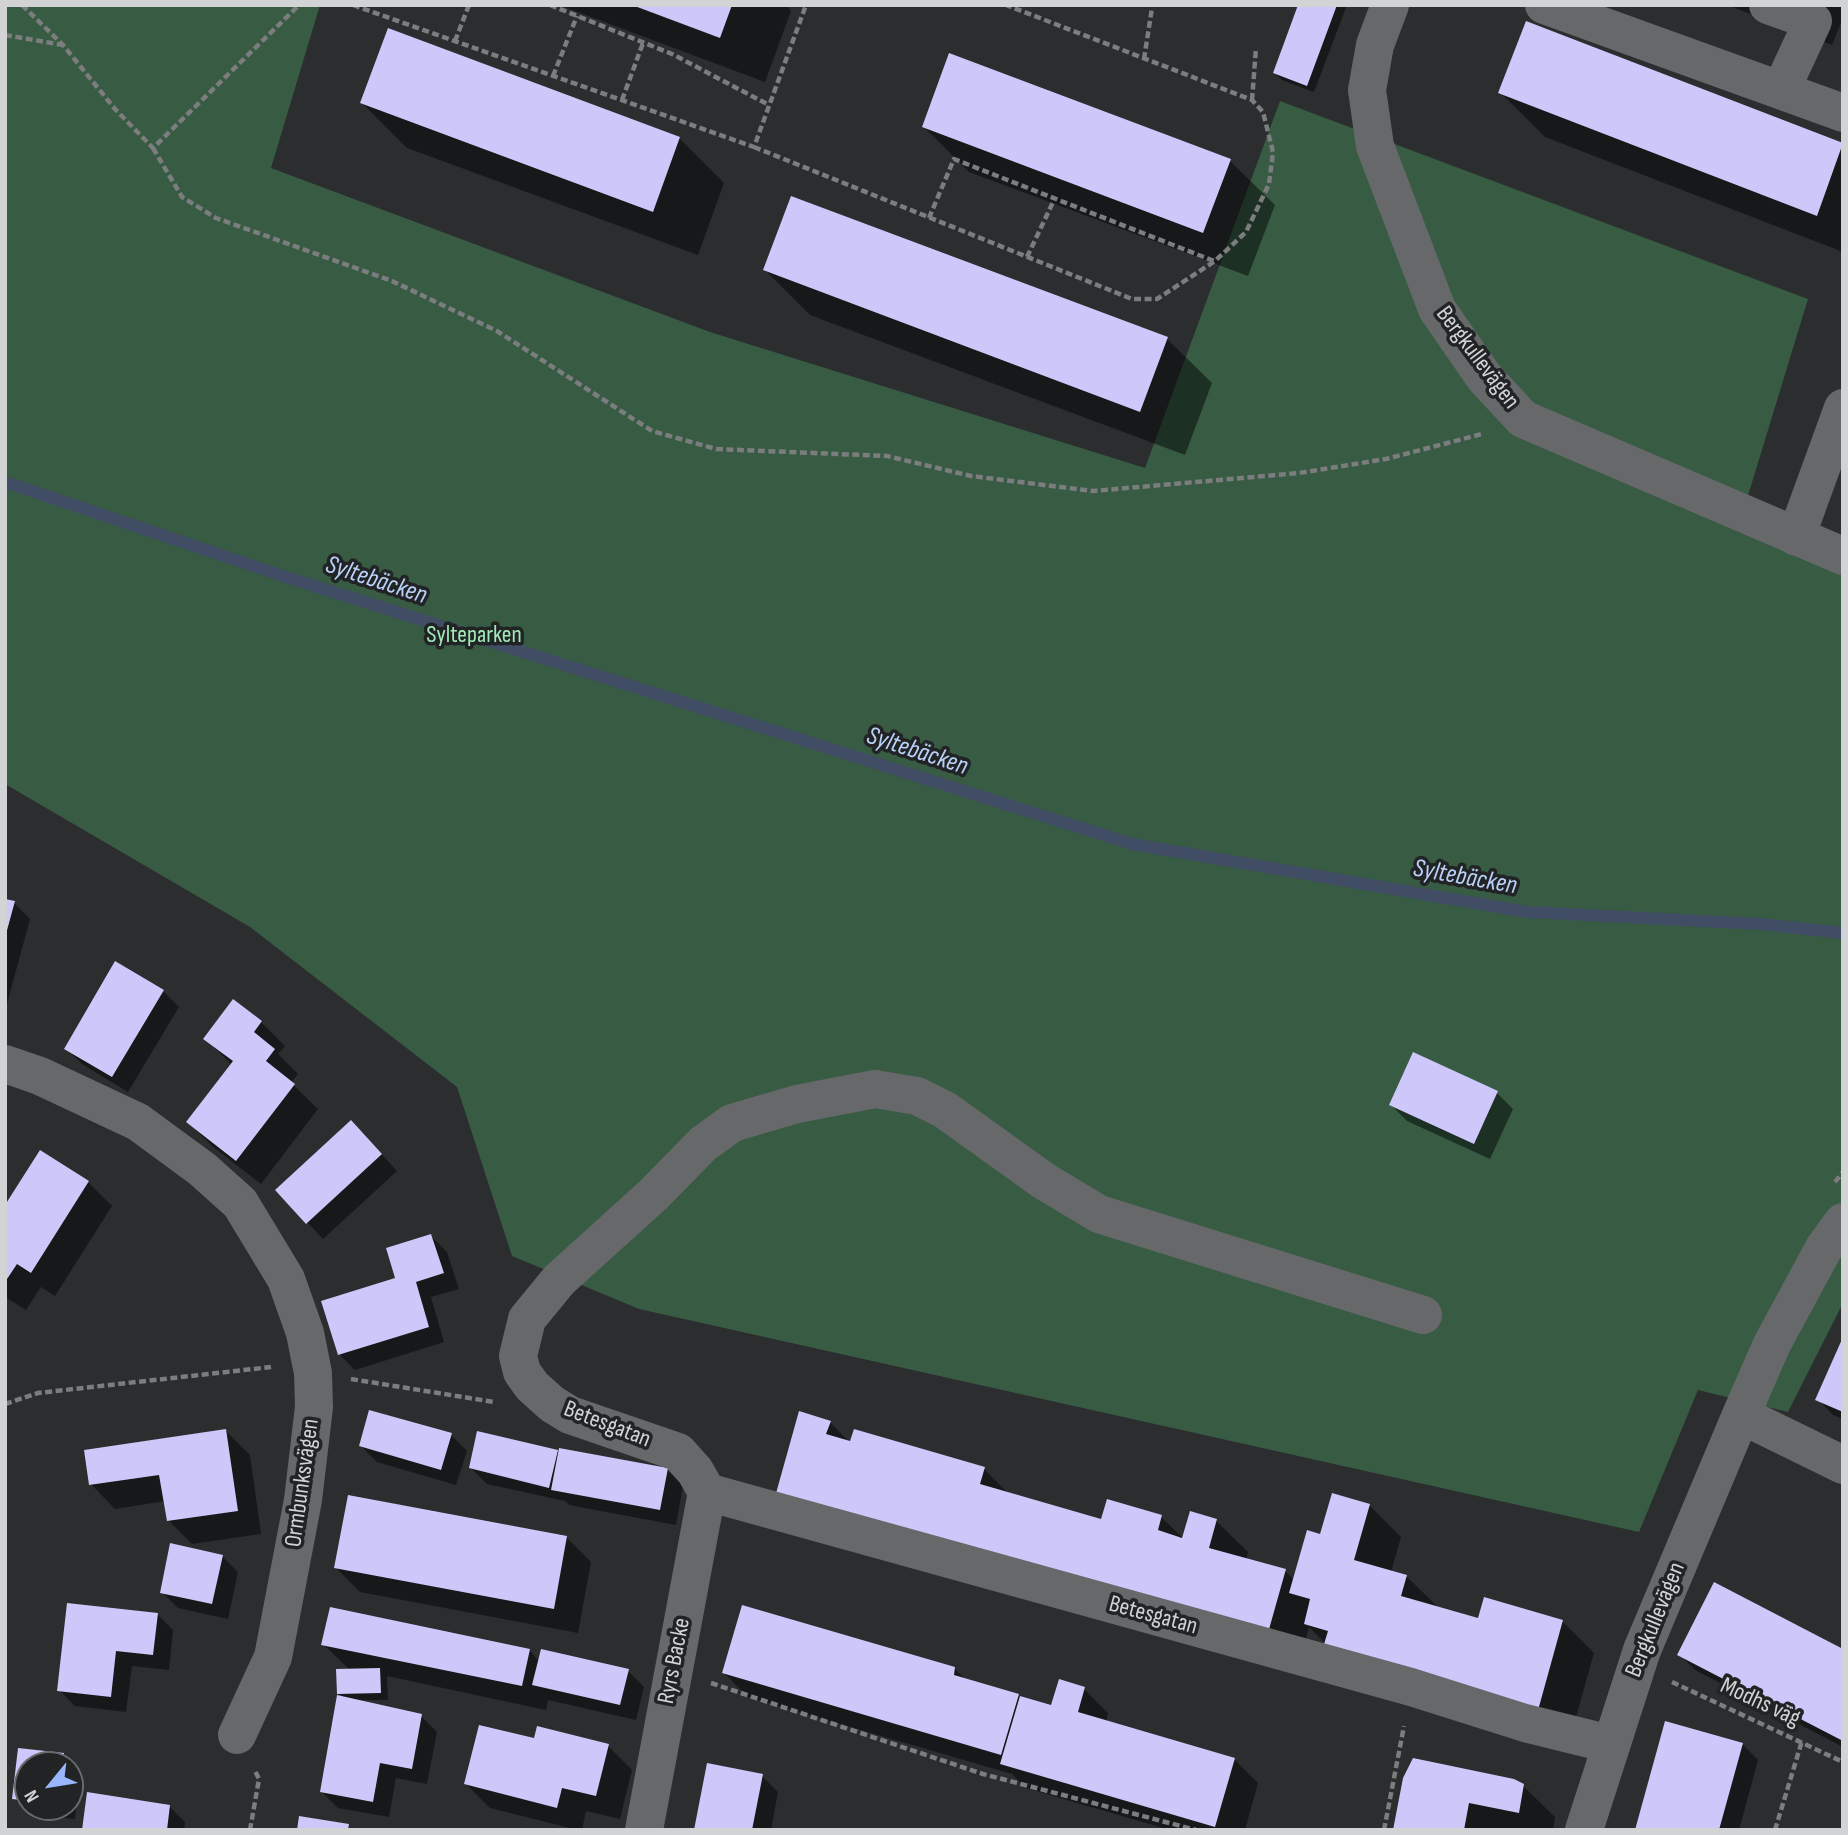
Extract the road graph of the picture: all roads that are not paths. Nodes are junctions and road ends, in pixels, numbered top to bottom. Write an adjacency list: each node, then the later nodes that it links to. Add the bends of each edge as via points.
1 (1390, 5): 7 (street, Bergkullevägen, via 1375,45 1367,90 1375,146 1437,309 1485,377 1522,419)
2 (1544, 5): 4 (street)
3 (1768, 5): 4 (street, via 1813,21)
4 (1781, 90): 5 (street)
5 (1843, 113)
6 (1843, 408): 7 (street)
7 (1796, 537): 8 (street, Bergkullevägen)
8 (1843, 556)
9 (5, 1064): 15 (street, Ormbunksvägen, via 138,1122 240,1203 286,1279 305,1333 313,1373 312,1451 273,1657)
10 (1843, 1222): 12 (street, Bergkullevägen, via 1772,1344)
11 (1423, 1315): 14 (street, Betesgatan, via 1099,1214 917,1096 875,1089 797,1104 732,1123 703,1144 559,1280 527,1319 518,1356 522,1372 538,1394 570,1415 678,1452)
12 (1741, 1415): 13 (street); 16 (street, Bergkullevägen, via 1642,1650)
13 (1843, 1465)
14 (707, 1492): 16 (street, Betesgatan); 17 (street, Ryrs Backe)
15 (237, 1735)
16 (1610, 1744): 18 (street, Bergkullevägen)
17 (644, 1830)
18 (1584, 1830)

